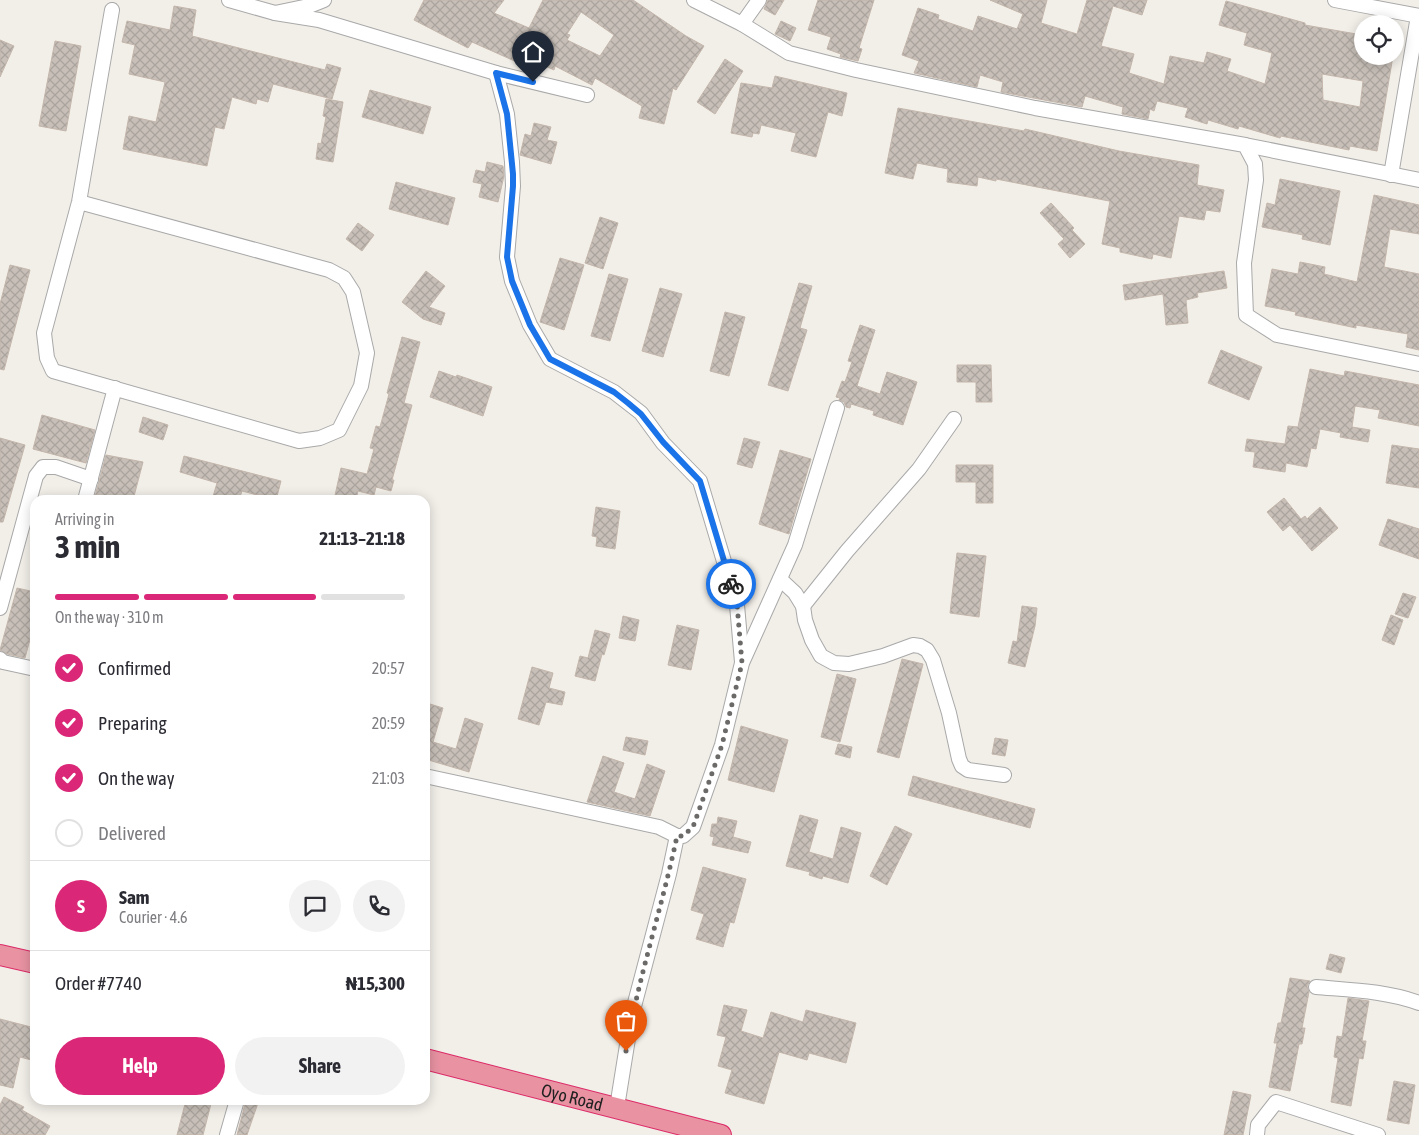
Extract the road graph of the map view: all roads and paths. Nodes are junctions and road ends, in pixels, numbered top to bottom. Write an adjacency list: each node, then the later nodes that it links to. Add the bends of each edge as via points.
1 (229, 0): 7 (street)
2 (324, 0): 7 (street)
3 (694, 0): 9 (street)
4 (759, 0): 9 (street)
5 (1335, 0): 8 (street)
6 (112, 10): 15 (street)
7 (275, 13): 10 (street, via 319,20)
8 (1418, 16): 13 (street)
9 (742, 24): 12 (street, via 789,54 1035,108)
10 (496, 73): 11 (street); 28 (street, via 507,114 513,178 507,257 512,281 530,325 550,359 614,392 628,403 700,481 737,604)
11 (587, 95)
12 (1245, 146): 13 (street); 16 (street, via 1255,164 1256,180 1244,263 1246,315 1277,335)
13 (1391, 175): 14 (street)
14 (1419, 180)
15 (79, 202): 17 (street, via 44,333 47,358 54,371); 17 (street, via 329,270 344,278 353,292 367,353 361,386 339,430 320,438 298,441)
16 (1419, 364)
17 (115, 388): 20 (street)
18 (837, 408): 24 (street, via 795,545)
19 (954, 419): 25 (street, via 918,469)
20 (91, 479): 21 (street, via 56,467 43,467 36,476); 22 (street)
21 (31, 495)
22 (86, 495)
23 (30, 498): 26 (street)
24 (780, 579): 25 (street); 28 (street)
25 (803, 606): 30 (street, via 812,640 821,656 834,663 850,664 913,645 928,650 962,766 968,770)
26 (0, 608)
27 (0, 659): 29 (street)
28 (742, 663): 32 (street, via 722,745 693,827 683,836)
29 (30, 667)
30 (1004, 775)
31 (430, 777): 32 (street, via 659,827)
32 (677, 836): 39 (street, via 632,1014)
33 (0, 955): 34 (highway)
34 (30, 963)
35 (1316, 987): 36 (street, via 1357,990 1408,998)
36 (1419, 1003)
37 (430, 1060): 39 (highway, Oyo Road)
38 (236, 1105): 40 (street)
39 (617, 1108): 41 (highway, Oyo Road)
40 (227, 1135)
41 (721, 1135)
42 (1257, 1135): 43 (street, via 1258,1125 1276,1102)
43 (1378, 1135)

